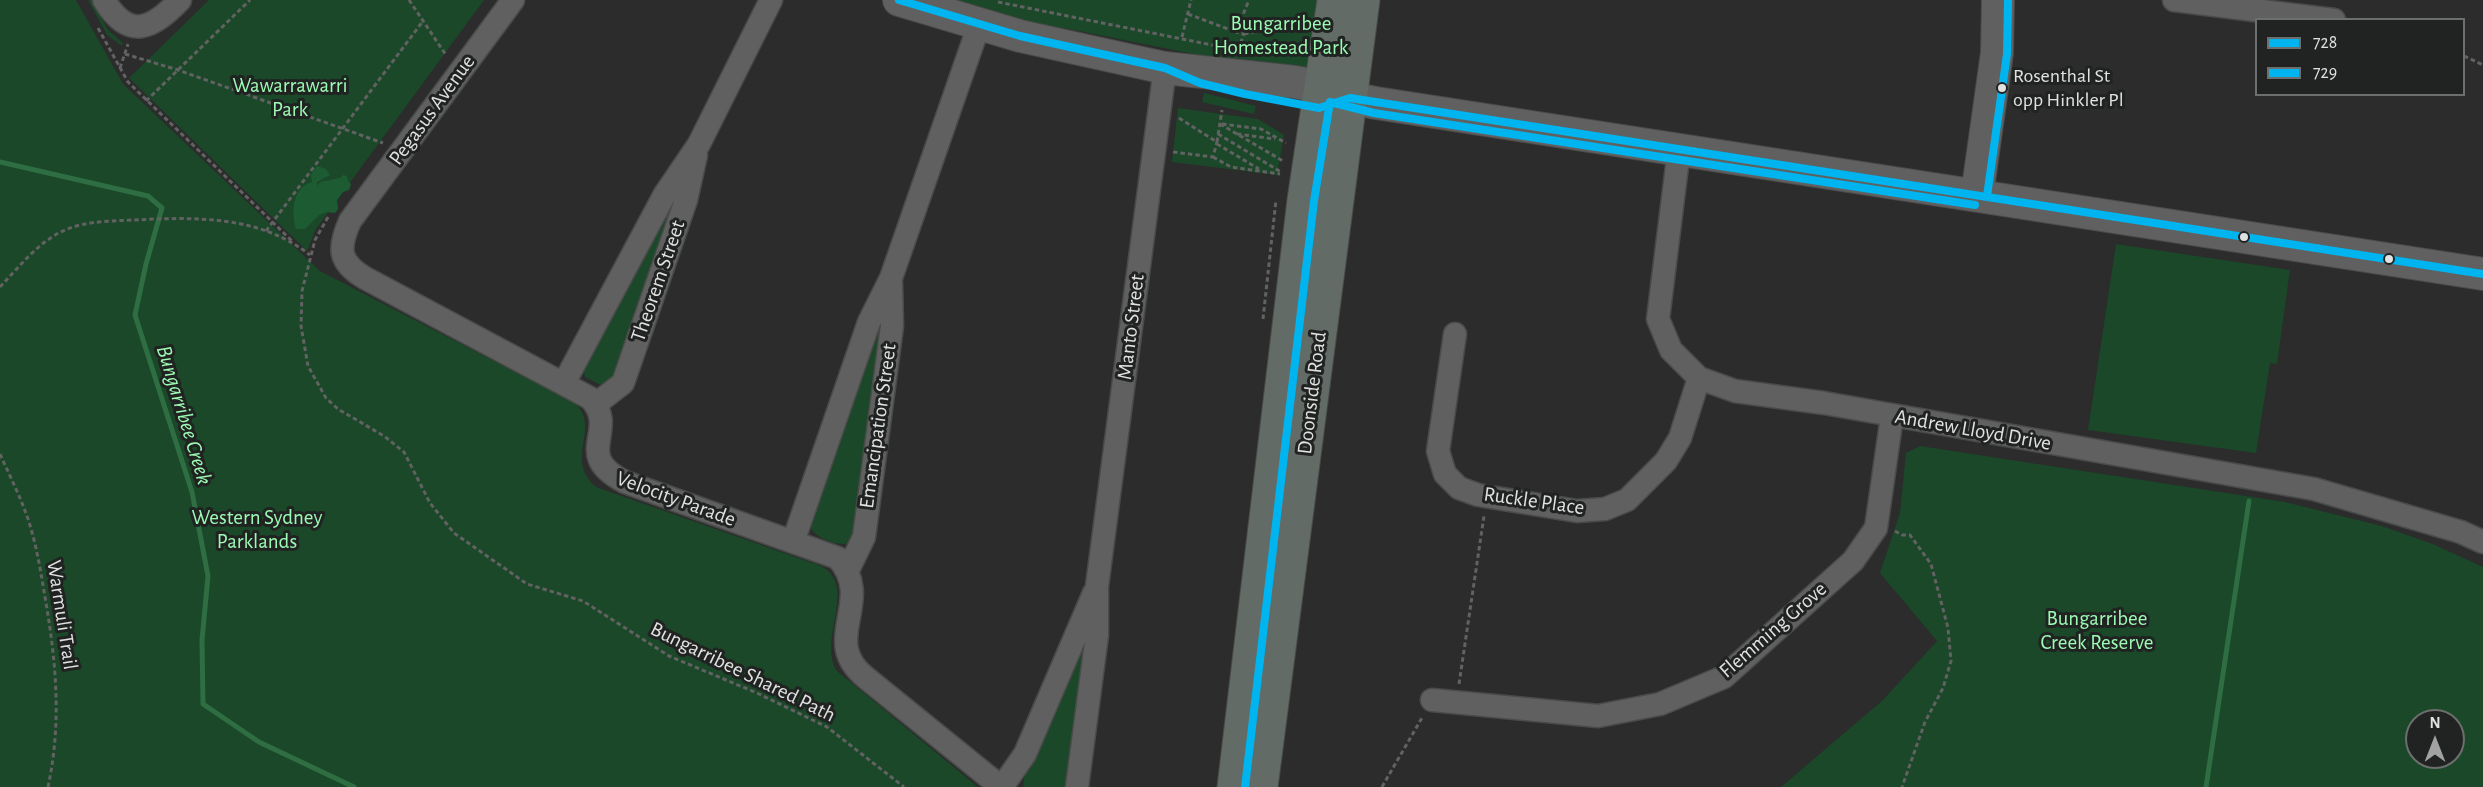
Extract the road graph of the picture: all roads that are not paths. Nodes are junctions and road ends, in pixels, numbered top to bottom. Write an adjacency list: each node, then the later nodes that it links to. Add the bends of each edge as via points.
1 (180, 0): 9 (street, via 146,26 134,28)
2 (513, 0): 21 (street, Pegasus Avenue, via 350,221 342,251 354,272)
3 (771, 0): 14 (street, Theorem Street)
4 (899, 0): 10 (street)
5 (1334, 0): 13 (main road, Doonside Road)
6 (1363, 0): 13 (main road, Doonside Road)
7 (1998, 0): 16 (street, via 1998,53)
8 (2174, 0): 11 (street)
9 (99, 10)
10 (984, 13): 12 (street); 18 (street, Emancipation Street)
11 (2318, 18)
12 (1165, 68): 13 (street, via 1202,70); 27 (street, Manto Street)
13 (1330, 98): 15 (street); 31 (main road, Doonside Road, via 1303,212); 32 (main road, Doonside Road)
14 (699, 144): 21 (street, Theorem Street, via 664,194); 22 (street, Theorem Street, via 686,200 623,383)
15 (1679, 150): 16 (street); 20 (street, Andrew Lloyd Drive, via 1658,319 1671,350)
16 (1977, 195): 17 (street)
17 (2483, 274)
18 (891, 278): 24 (street, Emancipation Street, via 869,322); 26 (street, Emancipation Street, via 892,326 864,537)
19 (1455, 334): 20 (street, Ruckle Place, via 1439,462 1459,488 1487,496 1578,511 1605,509 1627,500 1666,461 1680,438)
20 (1699, 378): 23 (street, Andrew Lloyd Drive, via 1735,391)
21 (564, 383): 22 (street)
22 (596, 404): 24 (street, Velocity Parade, via 601,424 598,458 607,473)
23 (1892, 416): 25 (street, Andrew Lloyd Drive, via 2314,489); 28 (street, Flemming Grove, via 1876,528 1853,561 1724,677 1660,704 1598,716)
24 (793, 542): 26 (street, Velocity Parade, via 832,555)
25 (2483, 542)
26 (848, 570): 29 (street, via 852,592 846,644 849,661)
27 (1097, 586): 29 (street, Manto Street, via 1025,754); 30 (street, Manto Street, via 1096,635)
28 (1432, 700)
29 (1001, 787)
30 (1077, 787)
31 (1234, 787)
32 (1261, 787)

